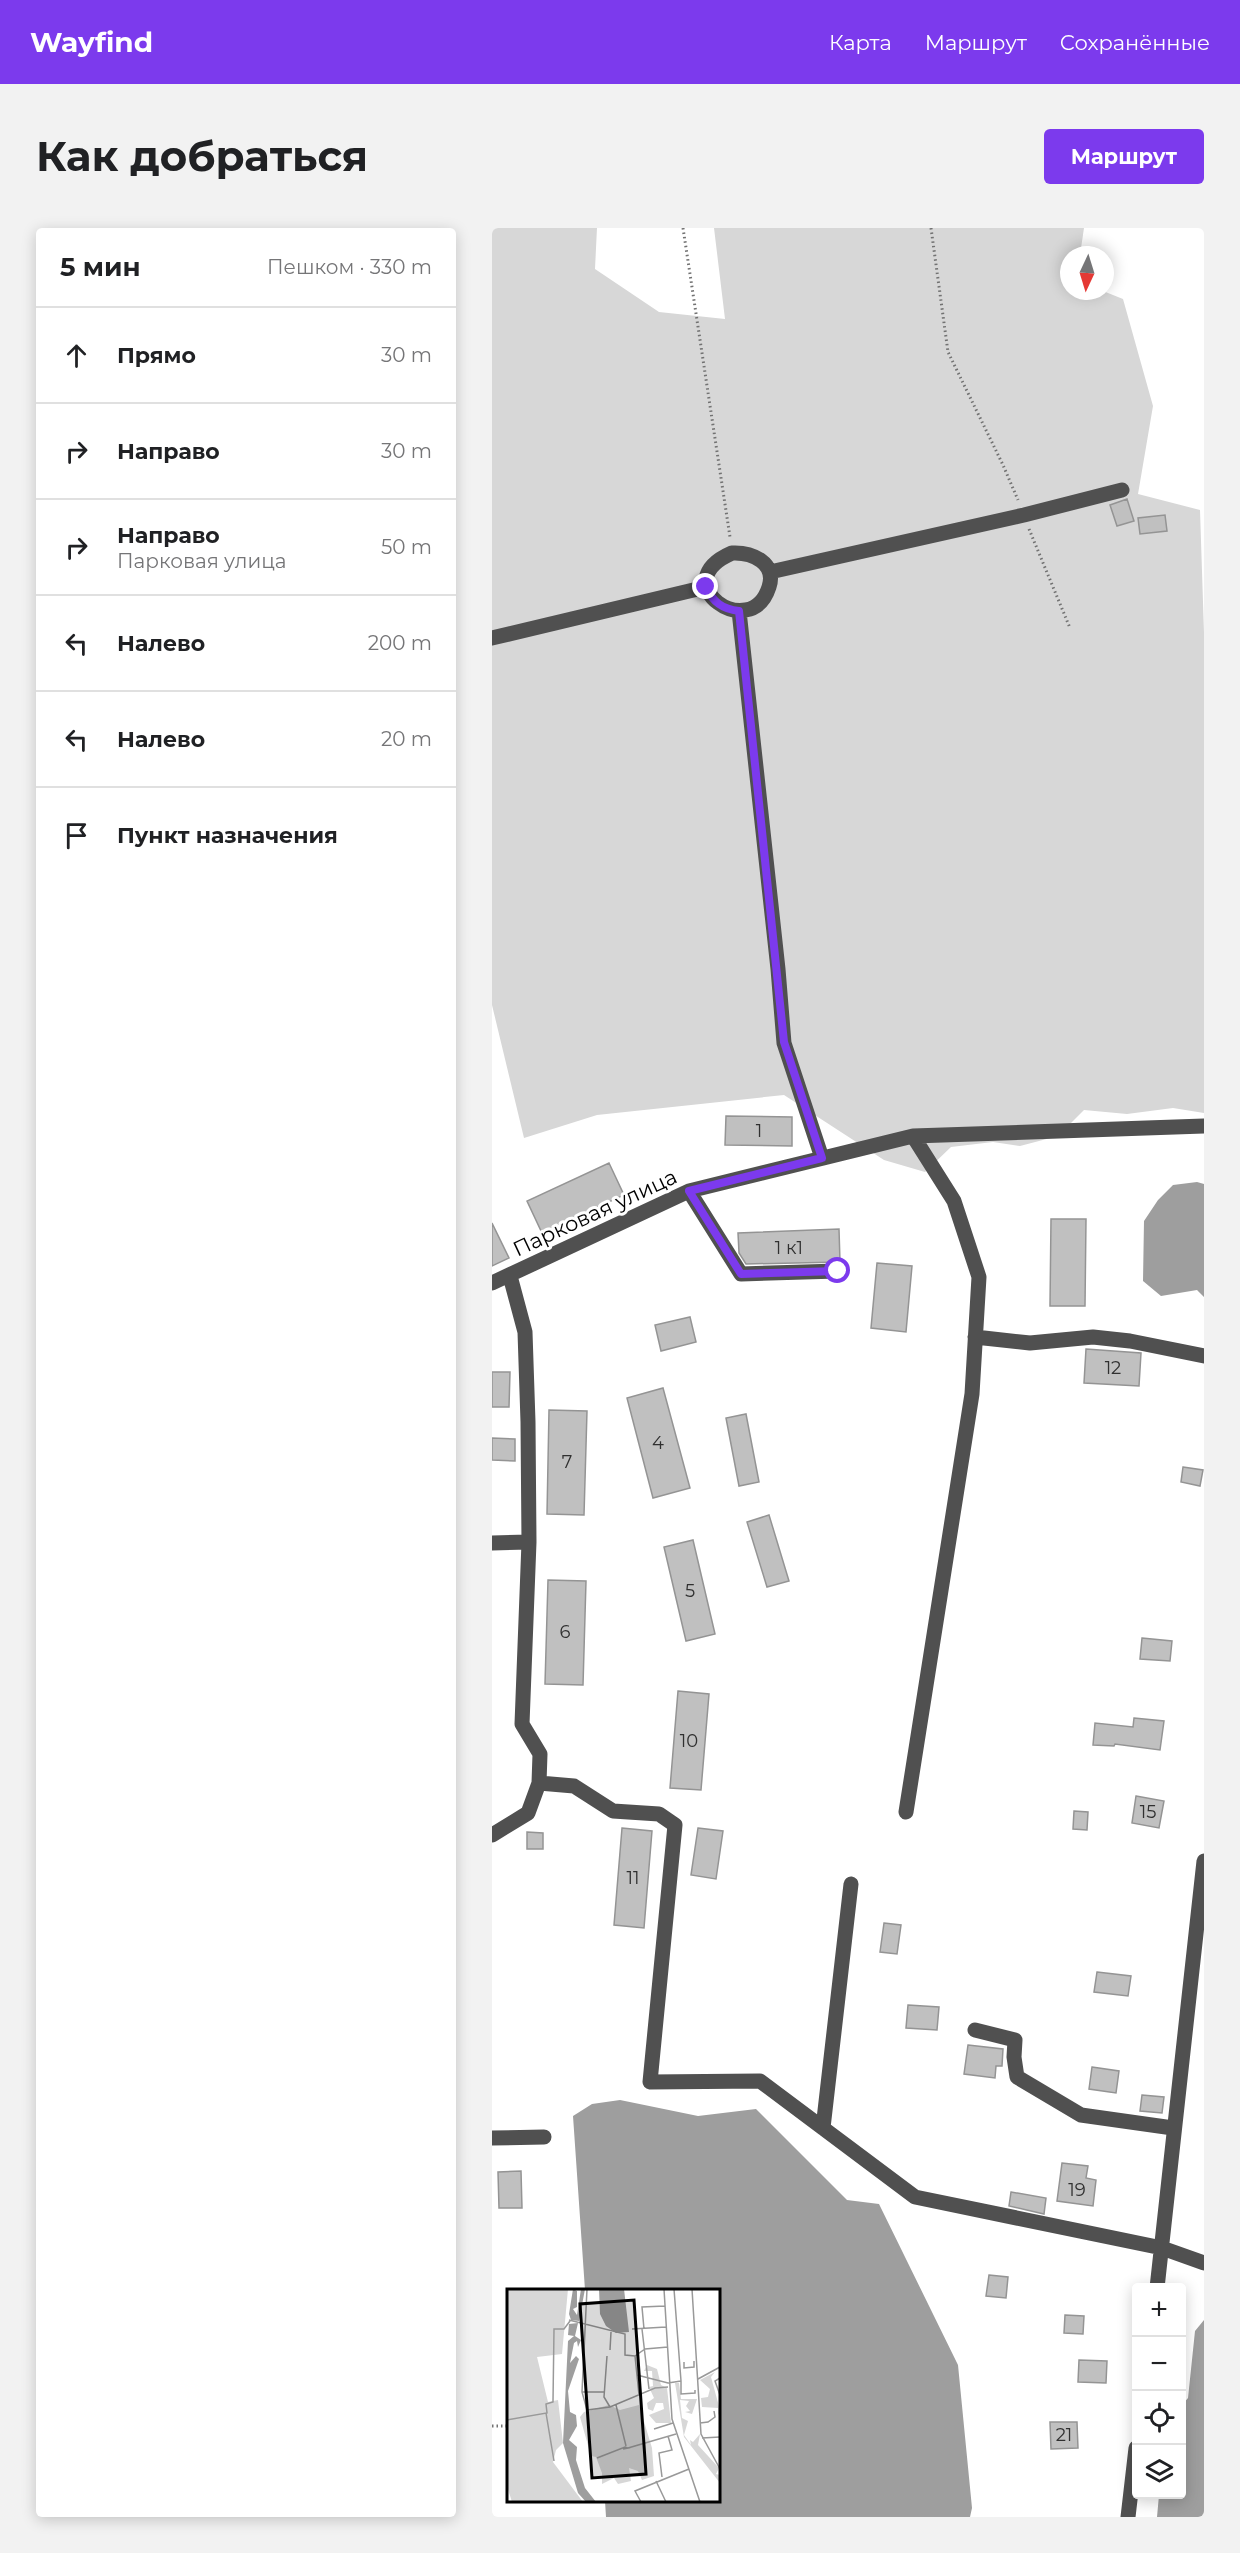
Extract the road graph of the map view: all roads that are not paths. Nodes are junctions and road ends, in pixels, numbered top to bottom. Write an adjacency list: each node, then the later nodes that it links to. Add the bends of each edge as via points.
1 (1122, 490): 2 (street)
2 (770, 573): 3 (street, via 755,556 732,553 713,565); 4 (street, via 770,584 759,603)
3 (706, 587): 4 (street, via 718,604); 5 (street)
4 (739, 611): 8 (street, via 784,1042)
5 (492, 638)
6 (1204, 1126): 7 (street, Парковая улица)
7 (913, 1136): 8 (street, Парковая улица); 13 (street, via 954,1201 979,1277)
8 (822, 1158): 9 (street, Парковая улица)
9 (689, 1191): 10 (street, via 741,1274); 11 (street, Парковая улица)
10 (838, 1271)
11 (510, 1276): 12 (street, Парковая улица); 15 (street, via 525,1332)
12 (492, 1283)
13 (975, 1337): 14 (street, via 1030,1343 1102,1338); 18 (street, via 972,1394)
14 (1204, 1356)
15 (529, 1542): 16 (street); 17 (street, via 522,1724 540,1754)
16 (492, 1543)
17 (539, 1783): 19 (street, via 528,1813); 23 (street, via 574,1786 613,1811 659,1814 675,1826 650,2082 759,2081)
18 (906, 1812)
19 (492, 1835)
20 (1204, 1861): 24 (street)
21 (851, 1884): 23 (street)
22 (975, 2030): 24 (street, via 1015,2040 1017,2077 1081,2115)
23 (823, 2128): 27 (street, via 915,2198)
24 (1173, 2128): 27 (street)
25 (544, 2137): 26 (street)
26 (492, 2138)
27 (1161, 2248): 28 (street); 29 (street)
28 (1204, 2263)
29 (1157, 2283)
30 (1132, 2486): 31 (street)
31 (1128, 2517)

